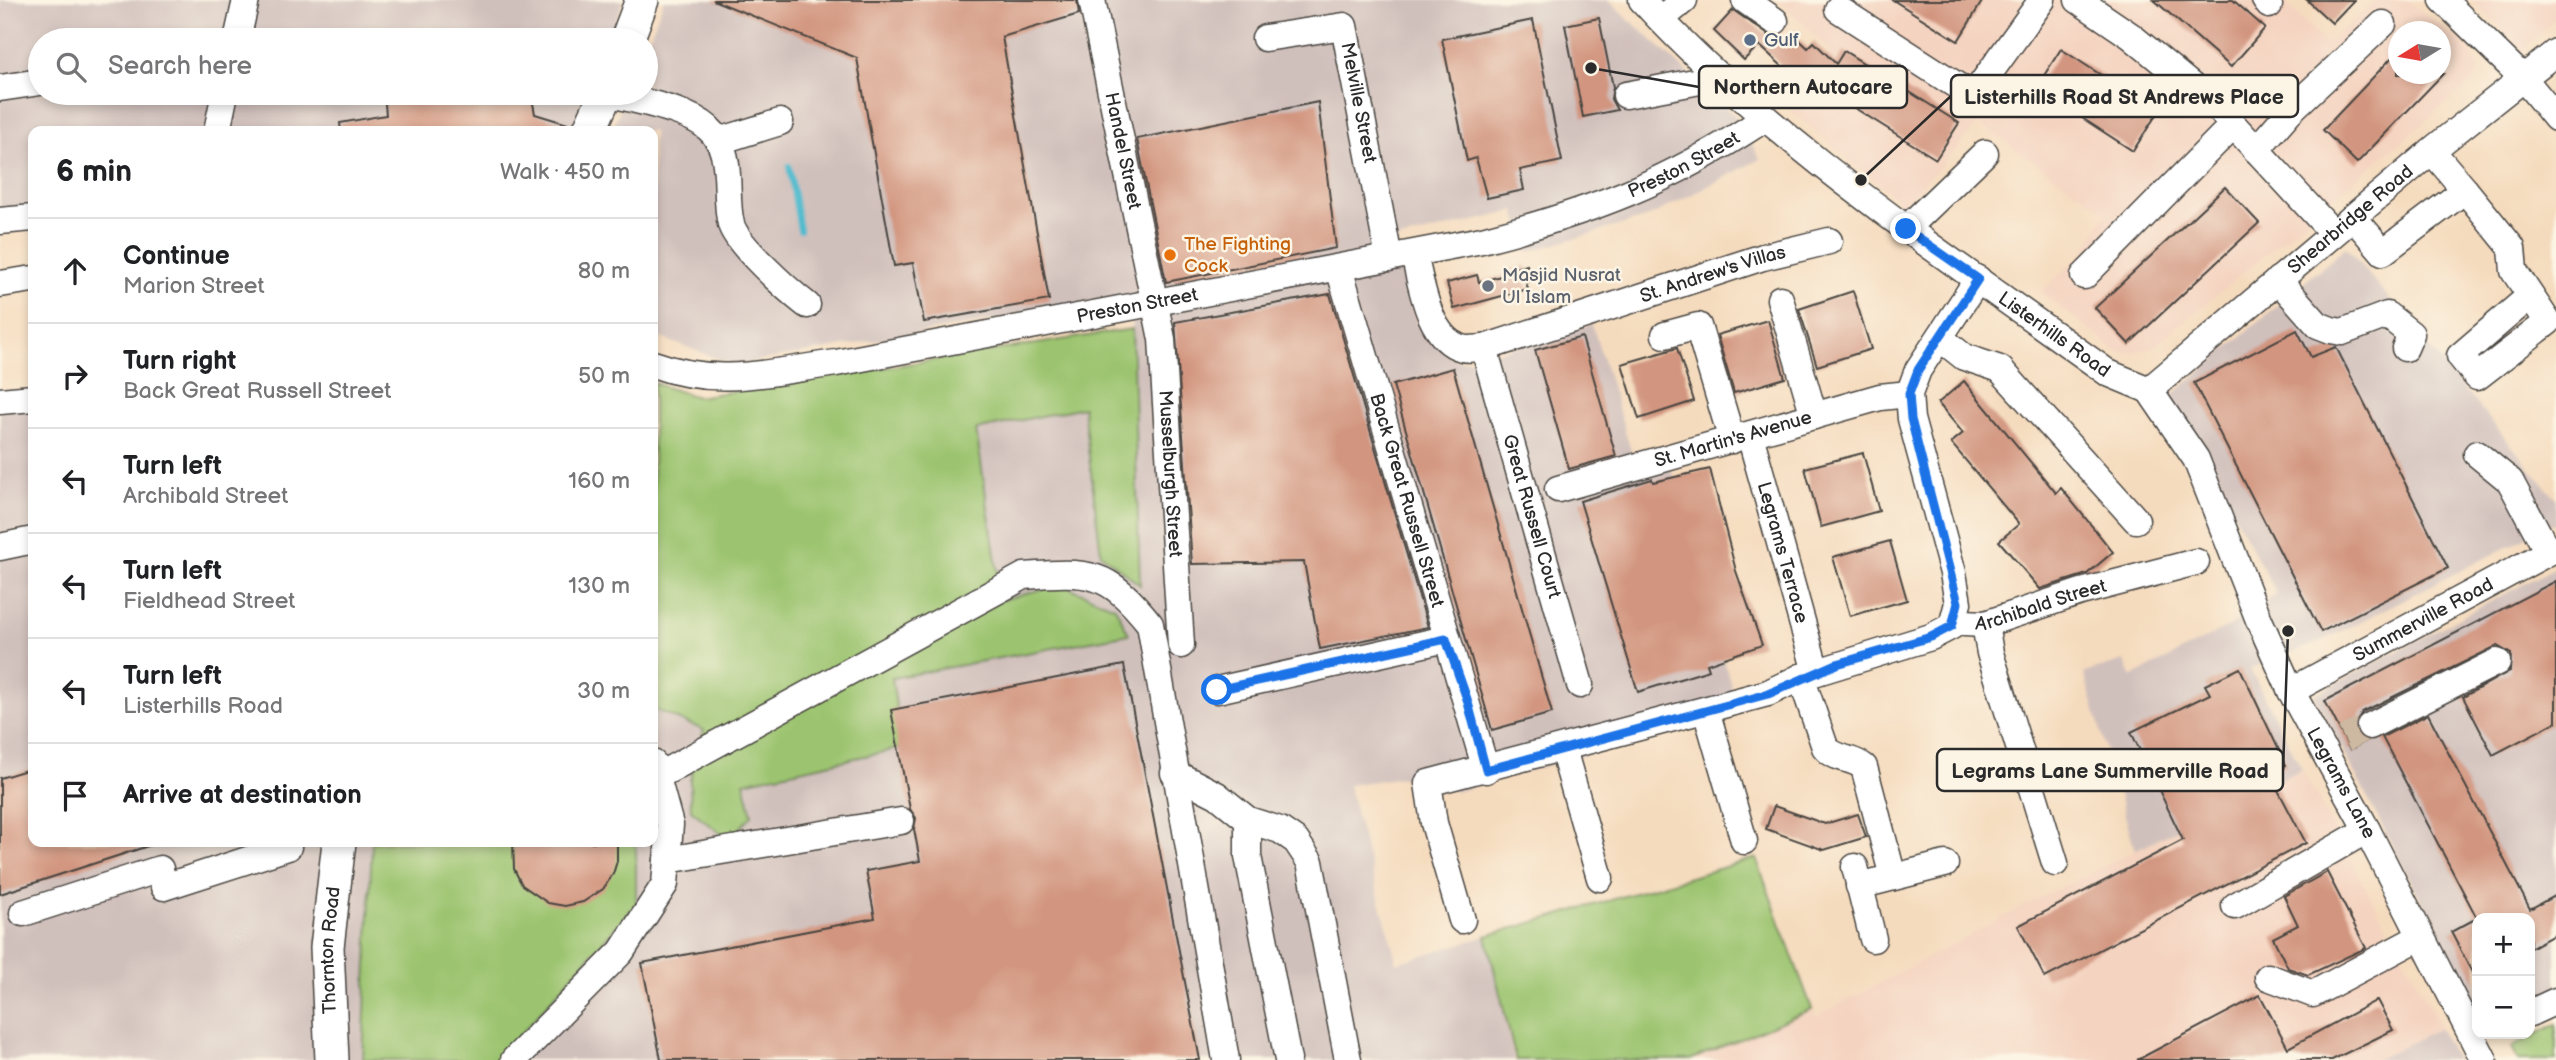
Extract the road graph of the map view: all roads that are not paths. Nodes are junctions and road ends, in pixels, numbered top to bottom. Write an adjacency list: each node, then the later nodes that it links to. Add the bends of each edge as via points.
1 (246, 0): 14 (street)
2 (642, 0): 15 (main road)
3 (1092, 0): 51 (street, Handel Street)
4 (1642, 0): 11 (street, Listerhills Road)
5 (1684, 0): 11 (street)
6 (1745, 0): 12 (street)
7 (2042, 0): 10 (street, via 1973,96)
8 (2078, 0): 29 (street, via 2131,36)
9 (2443, 0): 19 (street)
10 (1838, 9)
11 (1661, 19): 18 (street, Listerhills Road)
12 (1775, 22)
13 (2383, 24): 33 (street, via 2290,111)
14 (239, 28)
15 (632, 28)
16 (1265, 38): 42 (street, Melville Street, via 1344,26)
17 (2556, 52): 19 (street, Shearbridge Road)
18 (1721, 78): 22 (street); 27 (street, Listerhills Road)
19 (2524, 79): 26 (street); 34 (street, Shearbridge Road)
20 (28, 84): 21 (street)
21 (0, 88)
22 (1626, 95)
23 (222, 105): 30 (street)
24 (601, 105): 31 (main road)
25 (649, 105): 32 (street, via 708,127)
26 (2556, 118)
27 (1764, 119): 40 (street, Listerhills Road); 42 (street, Preston Street, via 1723,147 1634,192 1564,219)
28 (780, 122): 32 (street)
29 (2234, 125): 33 (street); 44 (street)
30 (218, 126)
31 (591, 126)
32 (719, 141): 52 (street, via 725,158 731,225 784,287)
33 (2256, 150): 39 (street)
34 (2432, 151): 36 (street); 39 (street, Shearbridge Road)
35 (1985, 153): 40 (street)
36 (2465, 190): 39 (street, via 2383,252); 49 (street, via 2512,248 2514,271)
37 (28, 218): 38 (street)
38 (0, 221)
39 (2343, 225): 47 (street, Shearbridge Road)
40 (1906, 229): 45 (street, Listerhills Road)
41 (1829, 241): 55 (street, St. Andrew's Villas, via 1763,257)
42 (1401, 256): 43 (street, Preston Street); 55 (street, via 1443,334 1461,348)
43 (1339, 268): 51 (street, Preston Street); 73 (street, Back Great Russell Street)
44 (2084, 276)
45 (1978, 279): 54 (street); 58 (street, Listerhills Road, via 2108,373)
46 (28, 280): 48 (street)
47 (2278, 280): 56 (street, via 2318,325 2342,332 2386,315 2411,334); 58 (street, Shearbridge Road)
48 (0, 284)
49 (2530, 296)
50 (1780, 299): 62 (street)
51 (1156, 302): 57 (street, Preston Street, via 836,363 730,378 685,376); 74 (street, Musselburgh Street)
52 (807, 304)
53 (1665, 335): 63 (street, Legrams Terrace, via 1698,326)
54 (1940, 338): 59 (street, via 1918,370); 66 (street, via 1965,357 2000,369)
55 (1484, 348): 65 (street, Great Russell Court)
56 (2405, 348)
57 (658, 366)
58 (2149, 390): 79 (street, Legrams Lane, via 2196,459)
59 (1909, 394): 62 (street, St. Martin's Avenue, via 1880,397); 71 (street, via 1911,419 1952,573)
60 (28, 398): 61 (street)
61 (0, 401)
62 (1814, 416): 63 (street, St. Martin's Avenue)
63 (1741, 438): 65 (street, St. Martin's Avenue); 76 (street, Legrams Terrace)
64 (2477, 454): 69 (street, via 2510,481)
65 (1542, 493): 77 (street, Great Russell Court)
66 (2136, 520)
67 (28, 541): 68 (street)
68 (0, 547)
69 (2552, 550): 79 (street, Summerville Road)
70 (2196, 562): 72 (street, Archibald Street, via 2081,592)
71 (1956, 618): 72 (street, Archibald Street); 76 (street, Archibald Street, via 1952,626 1931,637)
72 (1985, 624): 94 (street)
73 (1446, 639): 78 (street); 84 (street, Back Great Russell Street)
74 (1181, 645)
75 (2497, 663): 81 (street)
76 (1808, 675): 80 (street, Archibald Street, via 1768,694); 96 (street, Legrams Terrace, via 1825,747 1864,767)
77 (1580, 685)
78 (1217, 690)
79 (2291, 691): 89 (street, Legrams Lane, via 2333,744)
80 (1706, 710): 82 (street, Archibald Street); 90 (street)
81 (2370, 726)
82 (1563, 749): 84 (street, Archibald Street); 97 (street)
83 (658, 770): 85 (street, via 1024,576 1075,572 1126,594 1150,624)
84 (1486, 770): 100 (street, Archibald Street, via 1428,783)
85 (1174, 773): 87 (street, via 1217,794); 108 (street)
86 (658, 785): 93 (street, via 670,825)
87 (1248, 820): 109 (street, via 1248,856); 110 (street, via 1280,830 1296,841 1310,862)
88 (901, 821): 93 (street)
89 (2367, 830): 98 (street); 101 (street, Legrams Lane)
90 (1744, 841)
91 (288, 847): 99 (street, via 164,887 160,869)
92 (338, 847): 106 (main road, Thornton Road, via 327,947)
93 (667, 860): 107 (street, via 665,884 621,951)
94 (2055, 863)
95 (1945, 864): 96 (street)
96 (1894, 877): 102 (street, via 1857,877)
97 (1600, 878)
98 (2235, 906)
99 (23, 913)
100 (1462, 920)
101 (2420, 937): 103 (street, via 2313,994); 111 (street, Legrams Lane)
102 (1873, 939)
103 (2268, 977)
104 (2556, 1001): 105 (street)
105 (2535, 1011)
106 (332, 1060)
107 (514, 1060)
108 (1226, 1060)
109 (1288, 1060)
110 (1349, 1060)
111 (2484, 1060)

